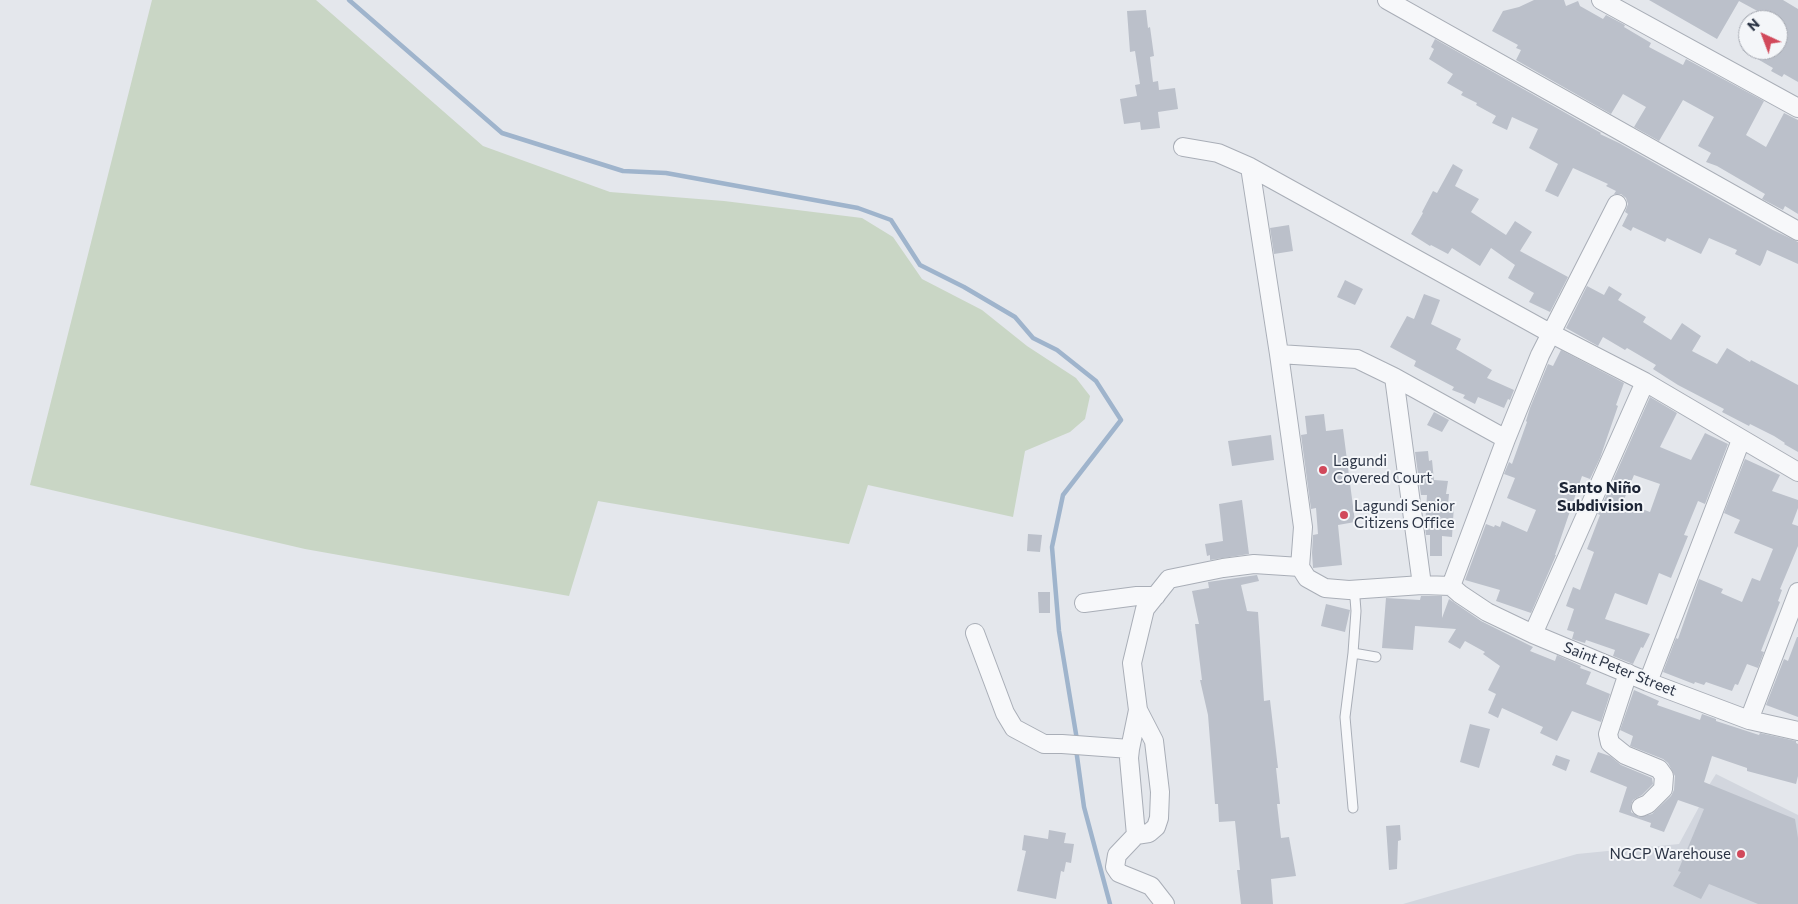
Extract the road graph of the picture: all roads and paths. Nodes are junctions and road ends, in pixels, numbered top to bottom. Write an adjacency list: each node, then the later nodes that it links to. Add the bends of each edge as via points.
1 (1387, 0): 3 (street)
2 (1602, 0): 4 (street)
3 (1408, 5): 8 (street)
4 (1798, 108)
5 (1183, 147): 6 (street, via 1218,153)
6 (1250, 167): 9 (street); 10 (street)
7 (1617, 204): 9 (street)
8 (1798, 231)
9 (1550, 333): 12 (street); 13 (street)
10 (1279, 354): 11 (street, via 1356,359); 16 (street, via 1303,527)
11 (1394, 377): 13 (street); 17 (street)
12 (1645, 382): 14 (street); 24 (street)
13 (1506, 439): 18 (street)
14 (1741, 440): 15 (street); 28 (street)
15 (1798, 472)
16 (1300, 567): 19 (street, via 1307,578 1325,588); 21 (street, via 1254,564 1223,568 1169,579)
17 (1422, 585): 18 (street); 19 (street)
18 (1450, 586): 24 (street, Saint Peter Street, via 1487,612)
19 (1349, 590): 25 (lane, via 1355,598)
20 (1798, 592): 30 (street)
21 (1156, 596): 22 (street); 29 (street, via 1144,610 1132,662)
22 (1084, 603)
23 (975, 633): 32 (street, via 1005,713 1014,728 1044,744)
24 (1533, 634): 27 (street, Saint Peter Street)
25 (1354, 653): 26 (lane); 34 (lane, via 1345,717)
26 (1376, 657)
27 (1628, 672): 28 (street, Saint Peter Street); 33 (street, via 1608,734 1610,743 1625,755 1660,769 1664,776 1663,789 1648,804)
28 (1648, 682): 30 (street, Saint Peter Street)
29 (1138, 710): 32 (street); 35 (street, via 1154,741 1160,792 1156,827 1148,833)
30 (1749, 720): 31 (street, Saint Peter Street)
31 (1798, 731)
32 (1130, 749): 35 (street)
33 (1641, 806)
34 (1353, 808)
35 (1136, 835): 36 (street, via 1117,855 1115,867 1119,873 1151,886)
36 (1165, 904)

